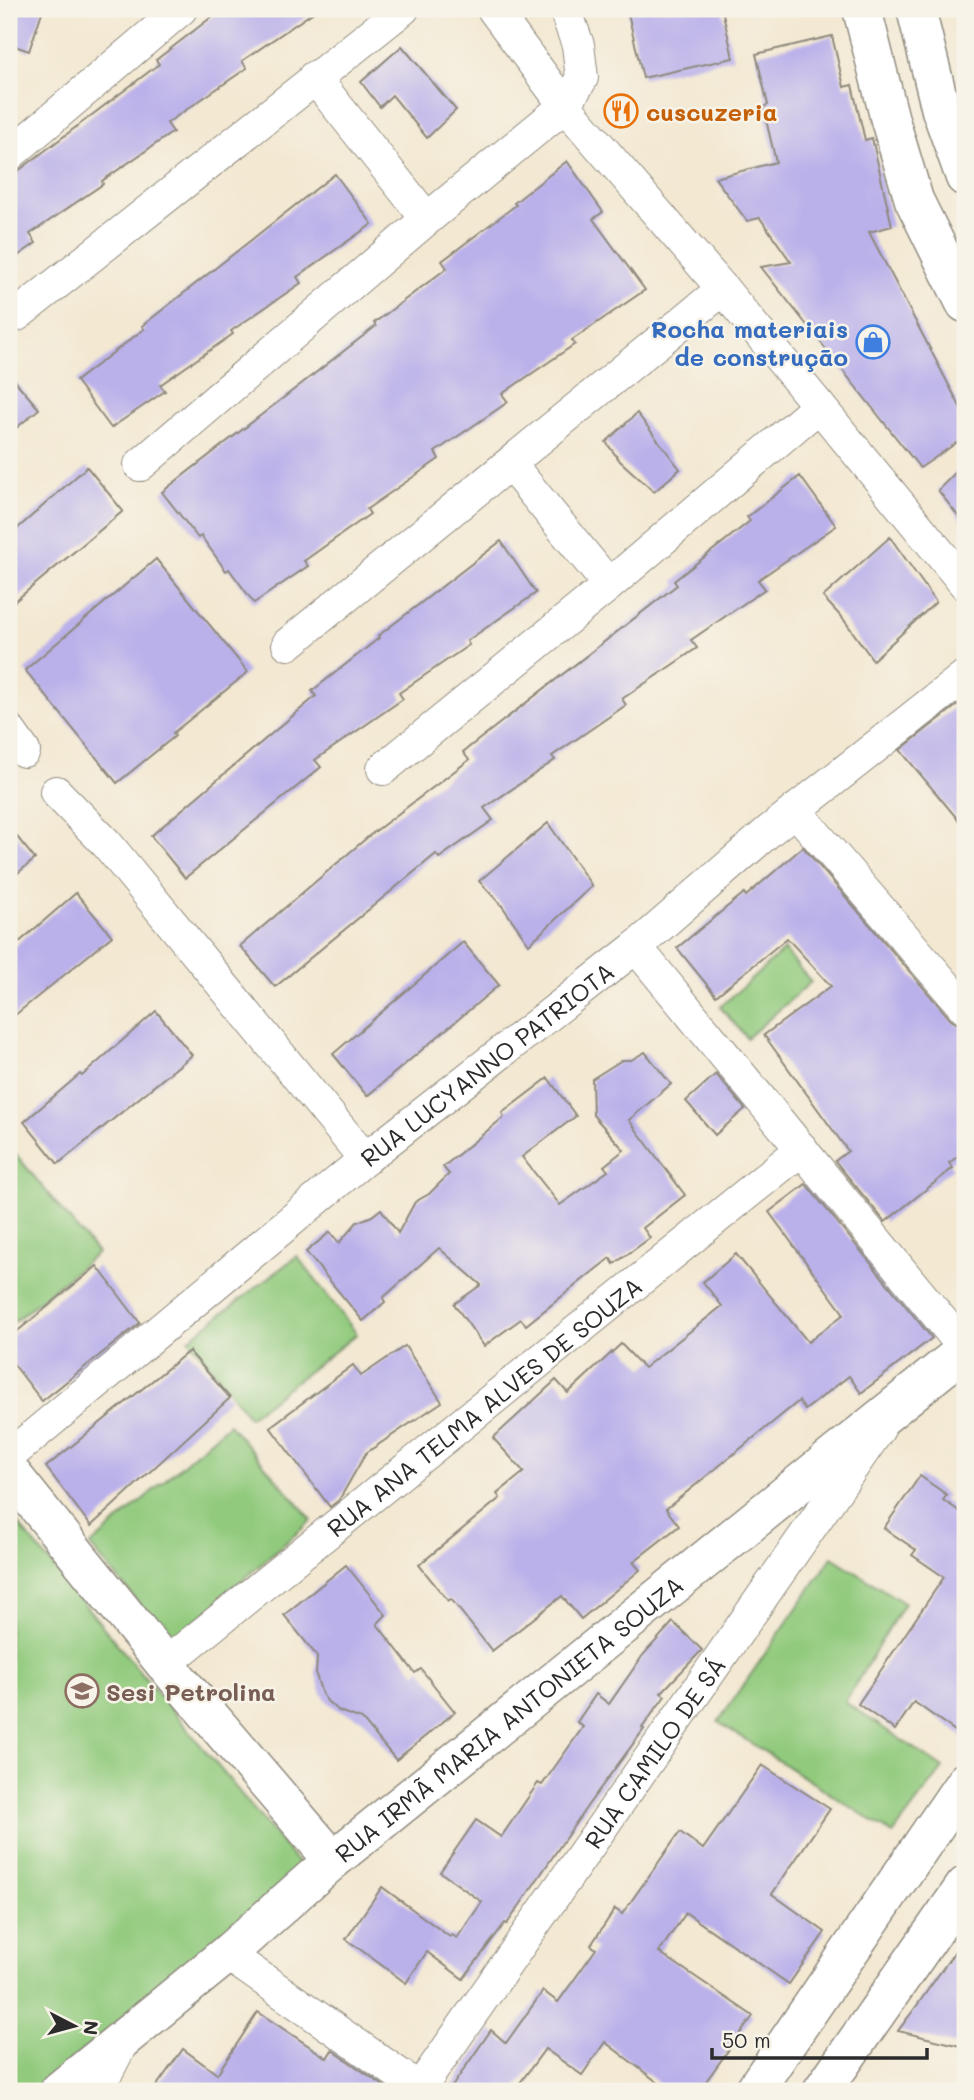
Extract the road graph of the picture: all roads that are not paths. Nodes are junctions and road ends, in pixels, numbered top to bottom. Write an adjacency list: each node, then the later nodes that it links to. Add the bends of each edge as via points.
1 (402, 9): 7 (street)
2 (493, 9): 8 (street)
3 (565, 9): 8 (street, via 578,45 582,78)
4 (862, 9): 13 (street, via 914,200)
5 (916, 9): 10 (street, via 941,110)
6 (177, 10): 9 (street)
7 (314, 77): 11 (street); 14 (street)
8 (565, 106): 11 (street); 12 (street)
9 (9, 155)
10 (965, 177)
11 (427, 219): 17 (street)
12 (723, 289): 15 (street); 16 (street)
13 (964, 298)
14 (17, 315)
15 (820, 406): 18 (street); 19 (street)
16 (510, 464): 19 (street); 20 (street)
17 (140, 465)
18 (965, 584)
19 (609, 585): 22 (street)
20 (288, 644)
21 (965, 676): 24 (street, RUA LUCYANNO PATRIOTA)
22 (383, 769)
23 (56, 792): 28 (street, via 107,844)
24 (795, 810): 25 (street, RUA LUCYANNO PATRIOTA); 26 (street)
25 (636, 947): 27 (street); 28 (street, RUA LUCYANNO PATRIOTA)
26 (965, 1008)
27 (802, 1149): 29 (street); 33 (street, RUA ANA TELMA ALVES DE SOUZA)
28 (365, 1159): 31 (street, RUA LUCYANNO PATRIOTA)
29 (965, 1350): 30 (street, RUA IRMÃ MARIA ANTONIETA SOUZA)
30 (890, 1413): 35 (street, RUA IRMÃ MARIA ANTONIETA SOUZA); 39 (street, RUA CAMILO DE SÁ)
31 (9, 1456)
32 (9, 1471): 33 (street)
33 (165, 1664): 35 (street)
34 (965, 1783): 42 (street)
35 (333, 1860): 37 (street, RUA IRMÃ MARIA ANTONIETA SOUZA)
36 (965, 1886): 43 (street)
37 (228, 1954): 38 (street, RUA IRMÃ MARIA ANTONIETA SOUZA); 39 (street)
38 (126, 2036): 40 (street, RUA IRMÃ MARIA ANTONIETA SOUZA); 41 (street)
39 (420, 2090)
40 (59, 2091)
41 (97, 2091)
42 (754, 2091)
43 (822, 2091)

